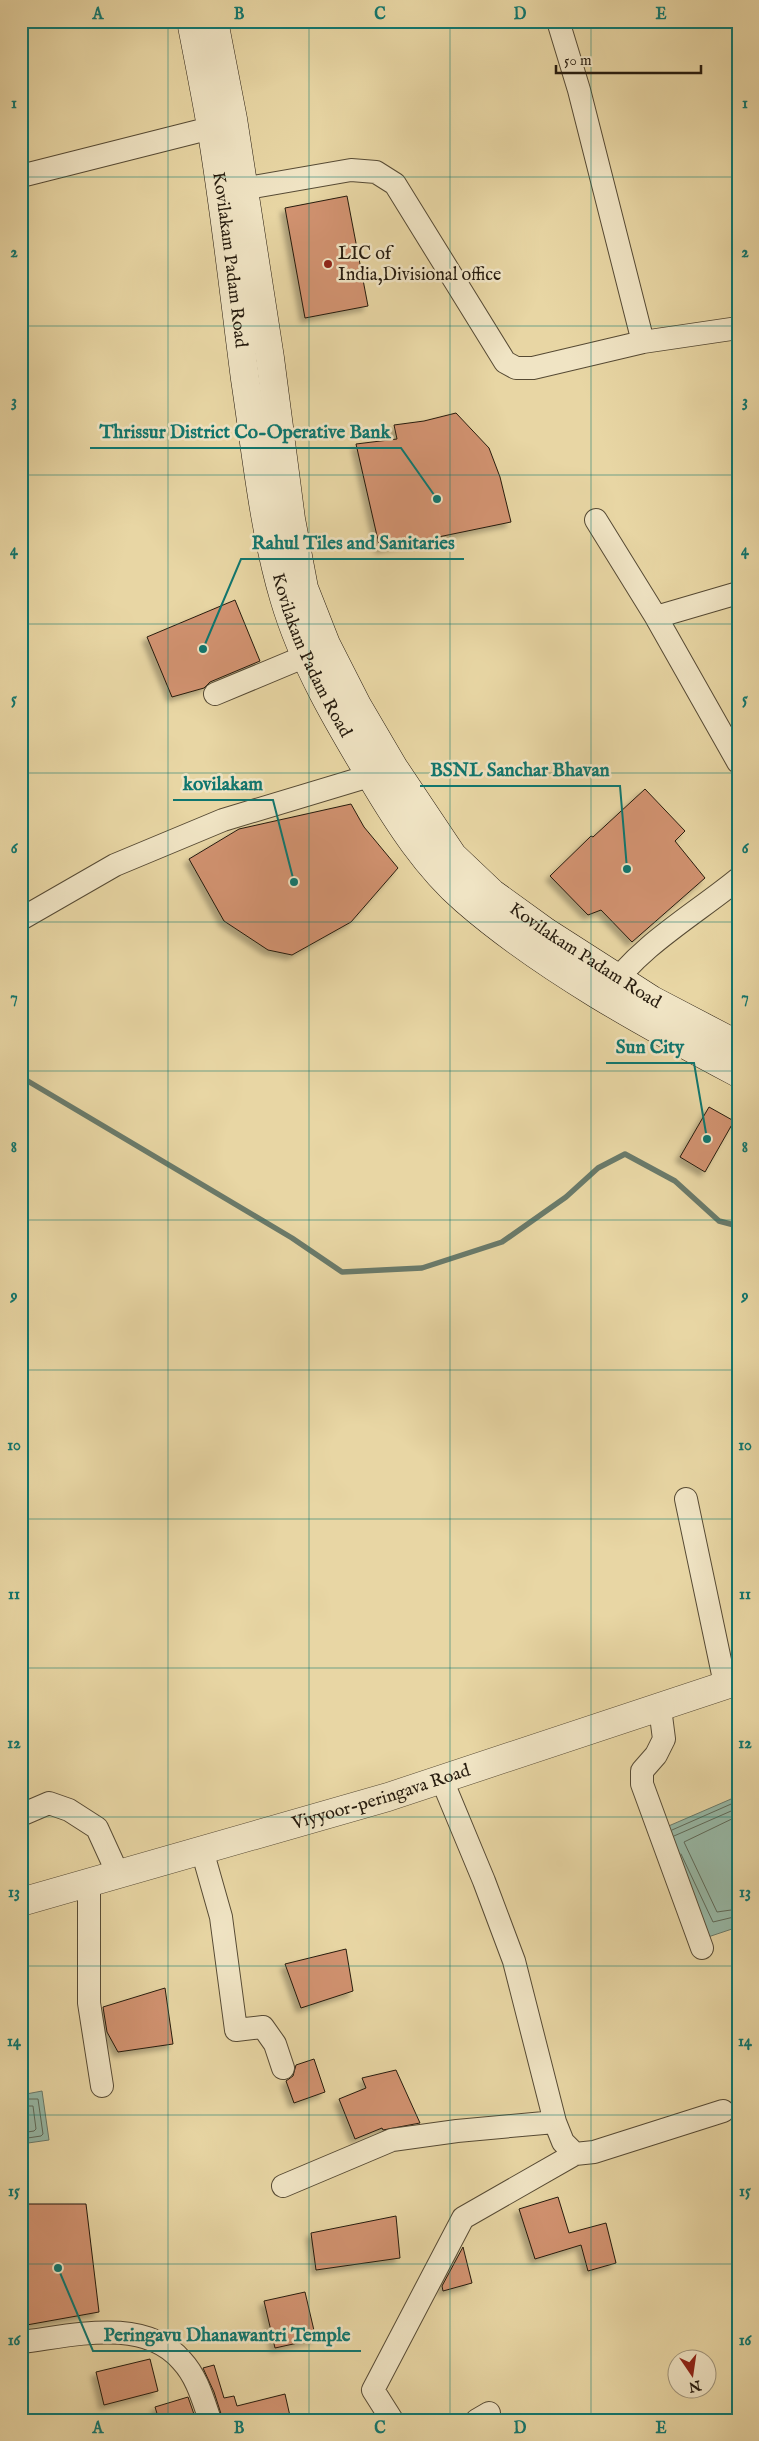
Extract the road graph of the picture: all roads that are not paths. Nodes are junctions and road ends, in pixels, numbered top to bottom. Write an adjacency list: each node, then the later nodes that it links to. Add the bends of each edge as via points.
1 (191, 21): 4 (main road, Kovilakam Padam Road)
2 (214, 21): 4 (main road, Kovilakam Padam Road)
3 (558, 21): 8 (street, via 579,90)
4 (222, 124): 5 (street); 6 (main road, Kovilakam Padam Road); 12 (main road, Kovilakam Padam Road, via 253,432 270,538 284,598)
5 (21, 176)
6 (242, 189): 8 (street, via 351,170 376,172 395,184 505,362 516,368 533,368); 15 (main road, Kovilakam Padam Road, via 304,588 326,644 357,705)
7 (738, 328): 8 (street)
8 (643, 342)
9 (596, 520): 11 (street)
10 (738, 593): 11 (street)
11 (656, 617): 14 (street)
12 (306, 656): 13 (street); 15 (main road, Kovilakam Padam Road, via 336,719)
13 (215, 694)
14 (738, 762)
15 (382, 772): 17 (street, via 214,824 115,865); 18 (main road, Kovilakam Padam Road, via 459,862 492,893 546,932)
16 (738, 880): 18 (street, via 666,934)
17 (21, 919)
18 (611, 988): 19 (main road, Kovilakam Padam Road, via 652,1000); 20 (main road, Kovilakam Padam Road, via 670,1037)
19 (738, 1045)
20 (738, 1073)
21 (686, 1499): 22 (street)
22 (731, 1683): 23 (main road, Viyyoor-peringava Road)
23 (660, 1708): 24 (main road, Viyyoor-peringava Road); 30 (street, via 664,1739 642,1771 642,1784)
24 (442, 1780): 26 (main road, Viyyoor-peringava Road); 34 (street, via 514,1961)
25 (21, 1815): 27 (street, via 48,1804 69,1810 97,1828)
26 (202, 1850): 27 (main road, Viyyoor-peringava Road); 31 (street, via 221,1918 236,2030 263,2027)
27 (118, 1874): 28 (main road, Viyyoor-peringava Road)
28 (89, 1883): 29 (main road, Viyyoor-peringava Road); 32 (street, via 88,2004)
29 (21, 1902)
30 (702, 1948)
31 (283, 2068)
32 (102, 2086)
33 (723, 2112): 35 (street, via 594,2152)
34 (555, 2122): 35 (street, via 563,2142); 36 (street, via 392,2140)
35 (575, 2154): 39 (street, via 463,2218 373,2390)
36 (282, 2186)
37 (21, 2342): 38 (street, via 100,2332 142,2336 164,2344 183,2361 198,2387)
38 (210, 2420)
39 (392, 2420)

